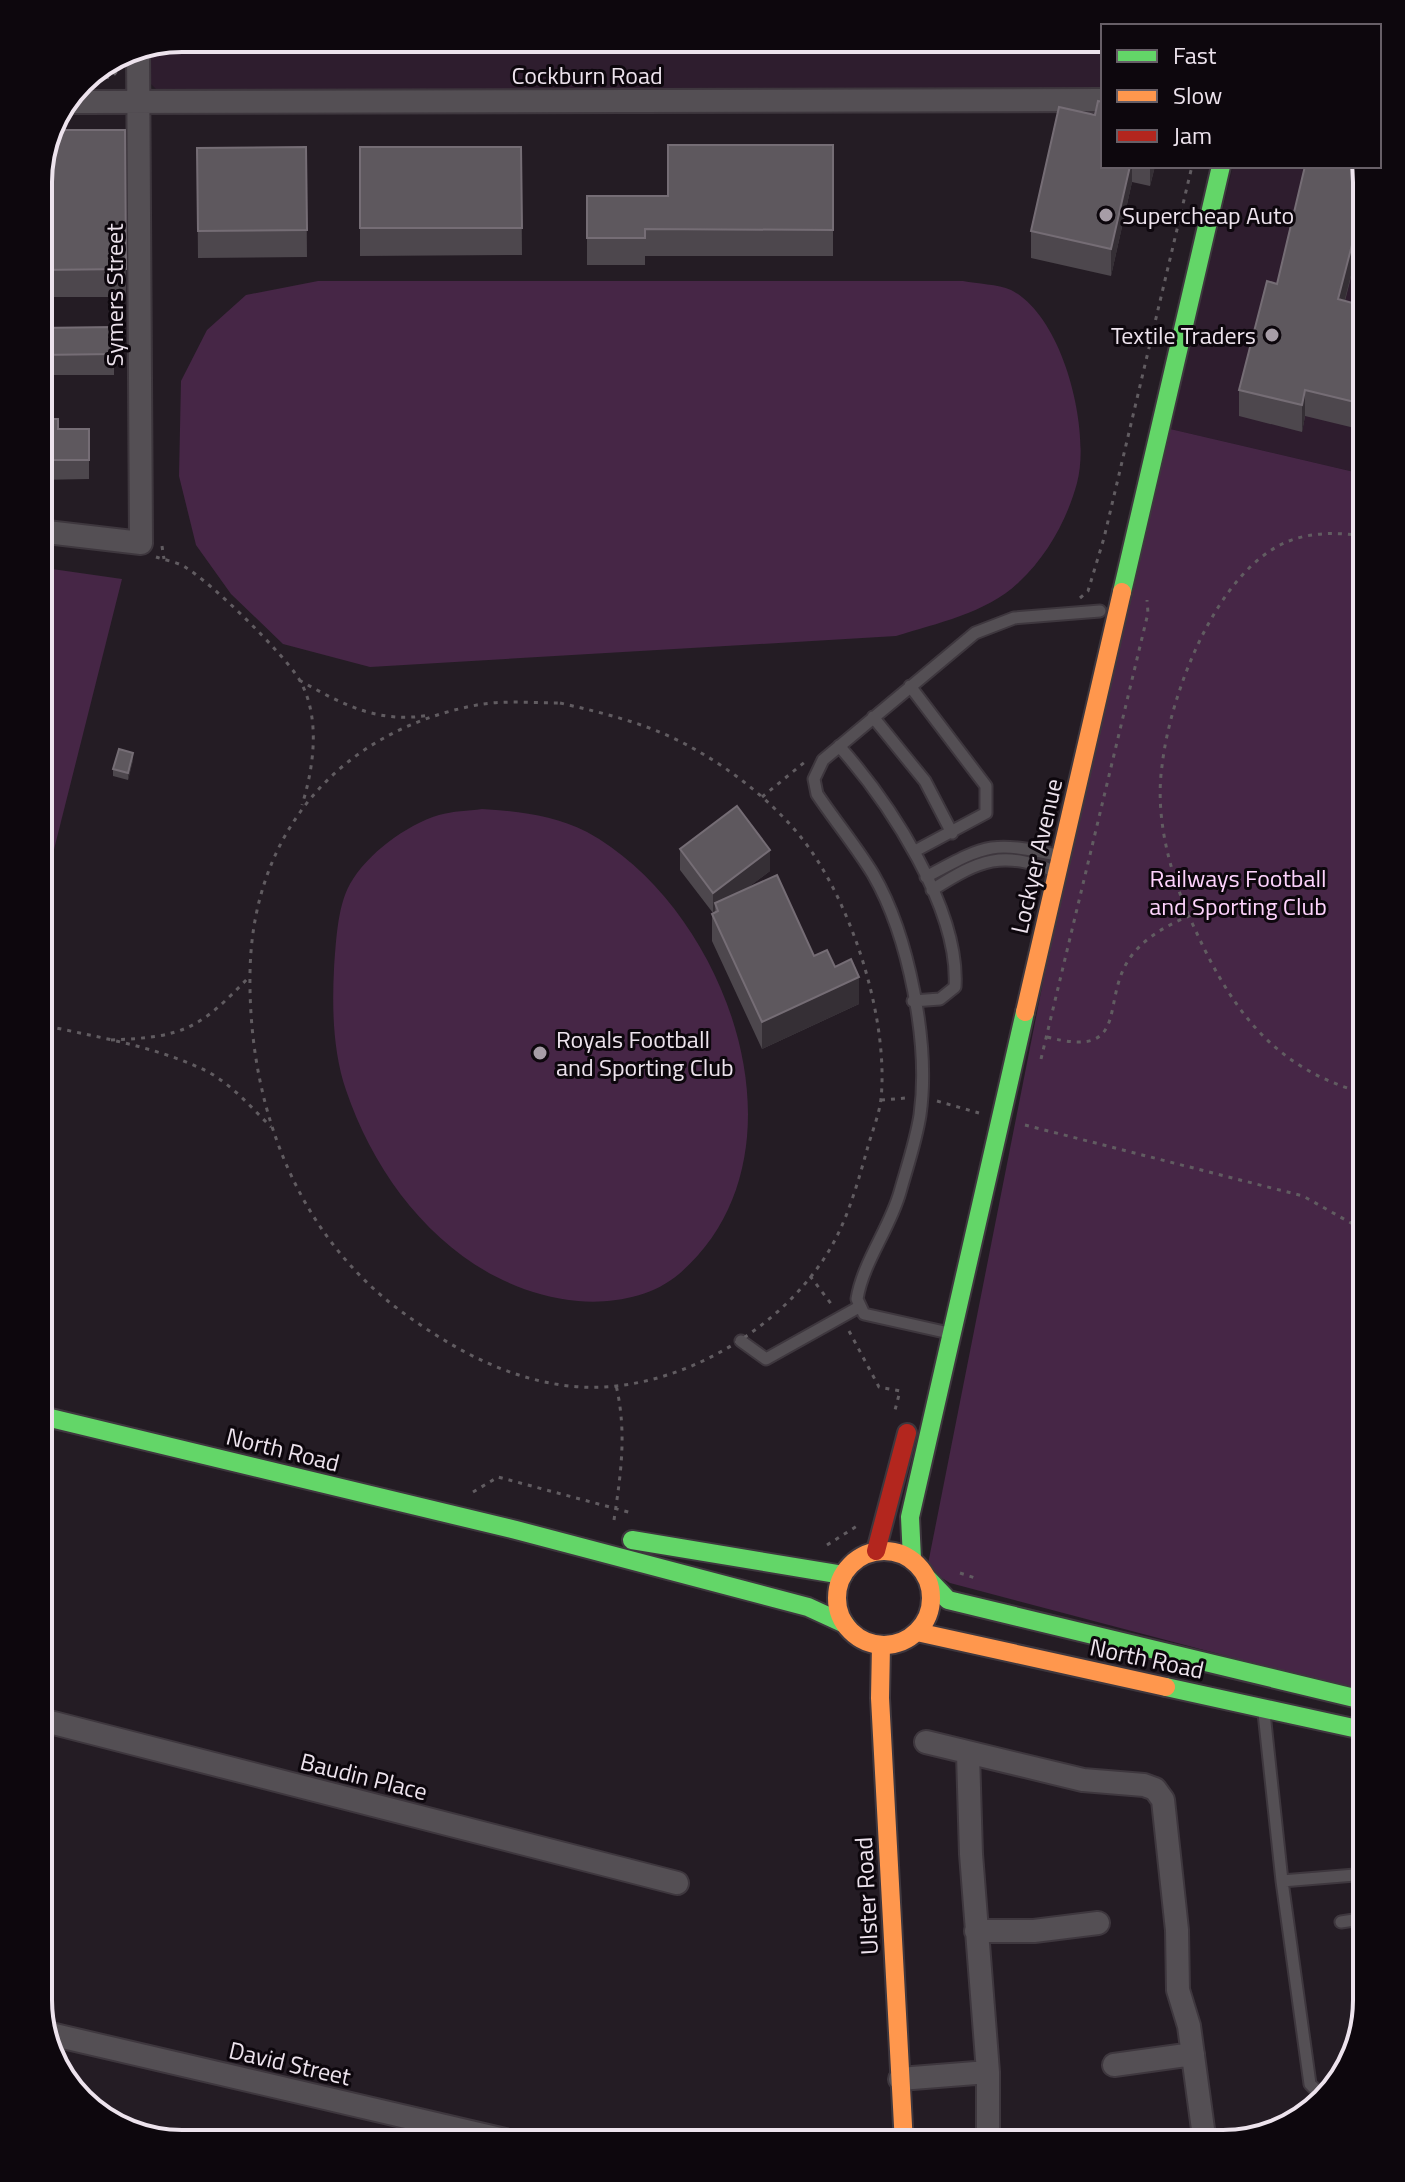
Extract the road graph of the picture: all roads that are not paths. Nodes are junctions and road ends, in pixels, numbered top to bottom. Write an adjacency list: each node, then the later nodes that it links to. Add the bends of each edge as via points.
1 (138, 60): 3 (street, Symers Street)
2 (1101, 100): 3 (street, Cockburn Road)
3 (139, 101): 4 (street, Cockburn Road); 7 (street, Symers Street, via 141,543)
4 (81, 102)
5 (1205, 168): 8 (main road, Lockyer Avenue)
6 (1221, 168): 15 (main road, Lockyer Avenue)
7 (52, 533)
8 (1100, 611): 9 (lane, via 1014,618 975,633); 14 (main road, Lockyer Avenue)
9 (910, 686): 10 (lane); 12 (lane, via 986,786 986,813)
10 (873, 717): 11 (lane); 12 (lane, via 925,781)
11 (839, 746): 13 (lane); 18 (lane, via 817,769 817,794 882,892)
12 (952, 833): 13 (lane)
13 (915, 851): 16 (lane)
14 (1042, 851): 15 (lane); 16 (lane, via 986,847); 17 (lane, via 991,858)
15 (1059, 864): 21 (main road, Lockyer Avenue)
16 (926, 877): 17 (lane)
17 (932, 890): 18 (lane, via 955,987 940,999)
18 (913, 1001): 19 (lane, via 922,1060 920,1116 895,1211 859,1290)
19 (859, 1307): 20 (lane, via 886,1321); 22 (lane, via 766,1359)
20 (932, 1320): 21 (lane); 23 (main road)
21 (951, 1333): 28 (main road, Lockyer Avenue, via 910,1517)
22 (741, 1341)
23 (925, 1353)
24 (52, 1418): 26 (main road, North Road)
25 (901, 1420): 27 (main road)
26 (516, 1530): 29 (main road, North Road, via 612,1537); 31 (main road, North Road, via 808,1607)
27 (876, 1551): 28 (main road); 29 (main road, via 851,1564)
28 (912, 1559): 30 (main road)
29 (843, 1575): 31 (main road, via 837,1599)
30 (928, 1579): 32 (main road, via 929,1613); 34 (main road, North Road, via 948,1600)
31 (845, 1624): 33 (main road, via 861,1639)
32 (917, 1632): 33 (main road); 35 (main road, North Road)
33 (881, 1645): 51 (main road, Ulster Road)
34 (1353, 1698)
35 (1264, 1708): 37 (main road, North Road); 41 (lane)
36 (52, 1723): 42 (street, Baudin Place)
37 (1353, 1728)
38 (926, 1742): 39 (street)
39 (968, 1754): 46 (street); 48 (street, via 1083,1780 1155,1789 1163,1800 1178,1990)
40 (1353, 1875): 41 (lane)
41 (1282, 1881): 52 (lane, via 1310,2084)
42 (677, 1883)
43 (1353, 1920): 44 (lane)
44 (1341, 1922)
45 (1098, 1923): 46 (street)
46 (976, 1931): 50 (street)
47 (57, 2035): 53 (street, David Street)
48 (1193, 2054): 49 (street); 56 (street)
49 (1114, 2065)
50 (988, 2072): 51 (street); 55 (street)
51 (900, 2079): 54 (main road, Ulster Road)
52 (1316, 2090)
53 (462, 2130)
54 (903, 2130)
55 (988, 2130)
56 (1203, 2130)

